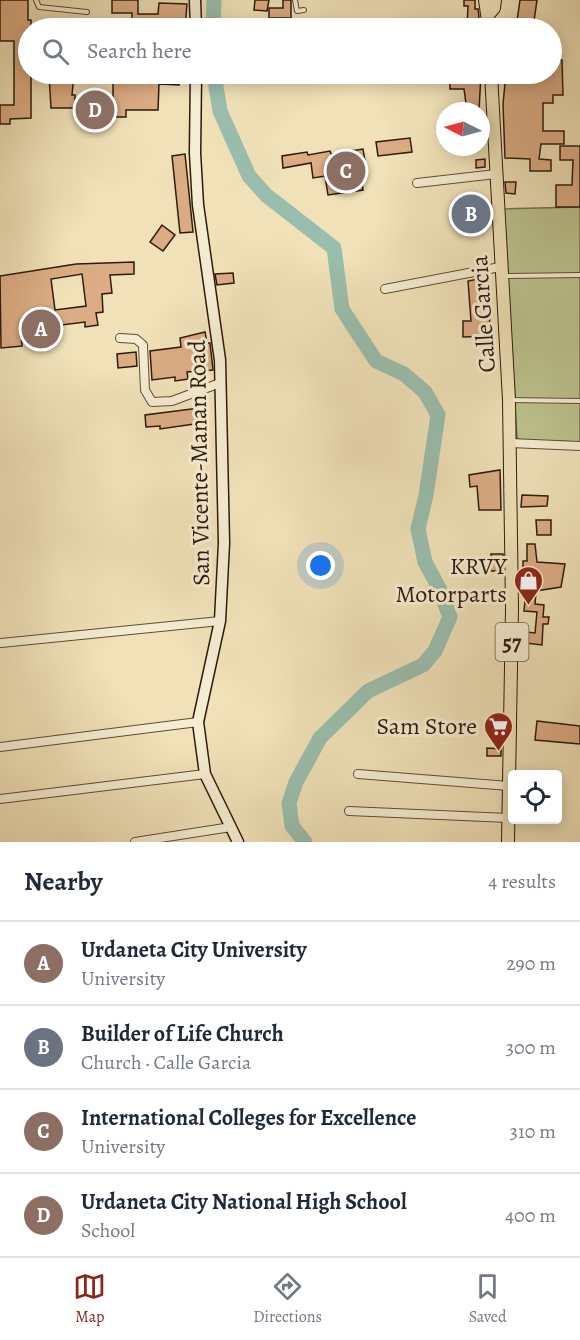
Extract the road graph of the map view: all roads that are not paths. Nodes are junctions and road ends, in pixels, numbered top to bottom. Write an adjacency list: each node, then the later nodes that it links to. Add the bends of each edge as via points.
1 (36, 0): 7 (lane, via 39,7)
2 (195, 0): 9 (street)
3 (295, 0): 6 (lane, via 297,11)
4 (484, 0): 8 (main road)
5 (495, 0): 8 (main road)
6 (304, 10)
7 (87, 12)
8 (489, 14): 10 (main road)
9 (196, 18)
10 (489, 18)
11 (196, 84): 19 (street, San Vicente-Manan Road, via 198,205 218,332)
12 (492, 84): 13 (main road, Calle Garcia / 57)
13 (496, 174): 14 (street); 15 (main road, Calle Garcia / 57)
14 (417, 183)
15 (500, 271): 16 (lane); 17 (street); 20 (main road, Calle Garcia / 57)
16 (580, 275)
17 (385, 289)
18 (120, 338): 19 (street, via 136,339 143,345 145,390 152,402 172,400)
19 (220, 383): 24 (street, San Vicente-Manan Road, via 224,543)
20 (509, 400): 21 (lane); 22 (main road, Calle Garcia / 57)
21 (580, 400)
22 (510, 443): 23 (street); 28 (main road, 57)
23 (580, 446)
24 (220, 621): 25 (street); 26 (street, San Vicente-Manan Road)
25 (2, 643)
26 (198, 722): 27 (street); 29 (street, San Vicente-Manan Road)
27 (0, 747)
28 (509, 770)
29 (205, 774): 32 (street); 36 (street, San Vicente-Manan Road)
30 (358, 774): 31 (street)
31 (508, 786)
32 (0, 799)
33 (349, 811): 34 (street)
34 (508, 818)
35 (508, 824): 39 (main road, 57)
36 (231, 827): 37 (street); 38 (street, San Vicente-Manan Road)
37 (135, 842)
38 (238, 842)
39 (508, 842)

